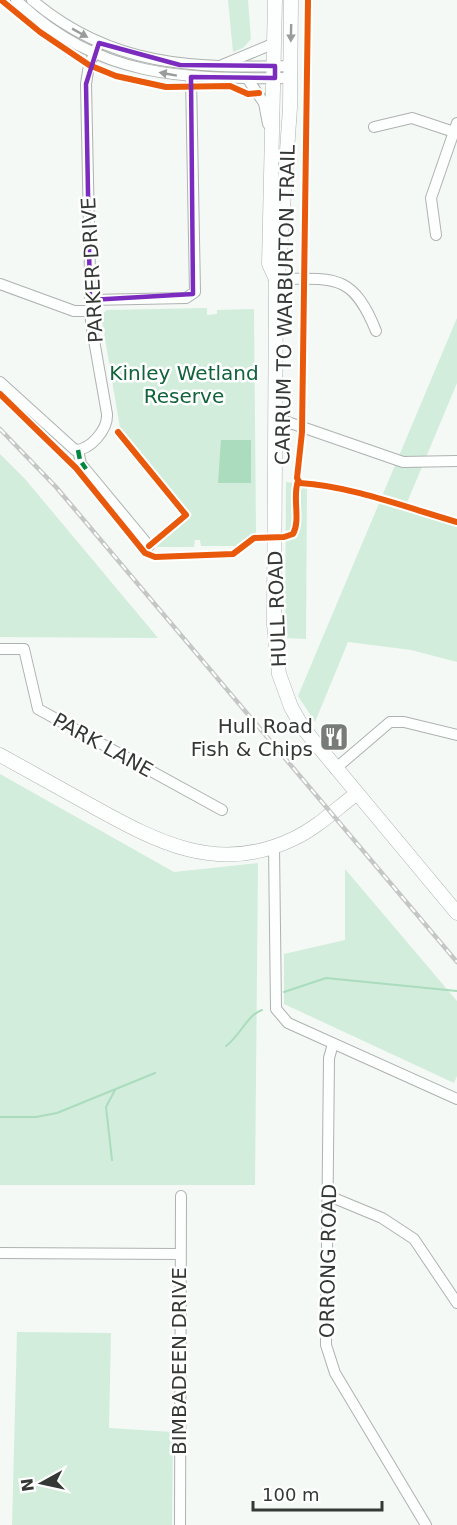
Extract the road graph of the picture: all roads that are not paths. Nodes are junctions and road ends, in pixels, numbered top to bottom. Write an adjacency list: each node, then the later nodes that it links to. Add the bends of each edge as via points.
1 (16, 0): 6 (street, via 54,31)
2 (275, 0): 5 (main road, HULL ROAD)
3 (291, 0): 9 (main road, HULL ROAD, one-way to 9)
4 (36, 1): 6 (street, one-way to 6)
5 (275, 43): 7 (street); 8 (main road, HULL ROAD)
6 (96, 48): 7 (street, via 180,65); 10 (street, one-way to 6, via 148,71); 18 (street, PARKER DRIVE, via 86,84)
7 (216, 67): 8 (street)
8 (275, 72): 9 (street); 11 (street); 14 (main road, HULL ROAD)
9 (290, 72): 16 (main road, HULL ROAD)
10 (191, 77): 11 (street); 18 (street, via 195,291 186,298)
11 (247, 78): 14 (street, via 259,93 268,116)
12 (374, 127): 13 (street, via 412,118)
13 (455, 127): 15 (street, via 431,198)
14 (271, 187): 16 (main road, HULL ROAD, via 270,264)
15 (436, 235)
16 (276, 279): 19 (street, via 326,278 342,283 358,294); 21 (main road, HULL ROAD)
17 (0, 284): 18 (street, via 74,311)
18 (91, 305): 22 (street, PARKER DRIVE, via 108,421 102,434)
19 (376, 331)
20 (0, 382): 22 (street, via 71,448)
21 (276, 418): 23 (street, via 403,462); 28 (main road, HULL ROAD, via 274,624 279,674 303,728)
22 (78, 450): 24 (street, via 81,464)
23 (457, 461)
24 (149, 546)
25 (0, 649): 30 (street, PARK LANE, via 24,649 38,709)
26 (457, 735): 28 (street, via 390,722)
27 (0, 755): 31 (main road, via 139,832 180,849 232,854)
28 (335, 769): 29 (main road, HULL ROAD)
29 (356, 794): 31 (main road, via 306,832); 32 (main road, HULL ROAD)
30 (222, 810)
31 (274, 847): 33 (street, via 276,1009 288,1023)
32 (457, 913)
33 (333, 1044): 34 (street); 36 (street, ORRONG ROAD, via 329,1058)
34 (457, 1099)
35 (181, 1196): 38 (street, BIMBADEEN DRIVE)
36 (329, 1196): 39 (street, via 382,1218 414,1239); 41 (street, ORRONG ROAD, via 324,1326 329,1359)
37 (0, 1253): 38 (street)
38 (179, 1254): 40 (street, BIMBADEEN DRIVE)
39 (457, 1303)
40 (180, 1525)
41 (426, 1525)

